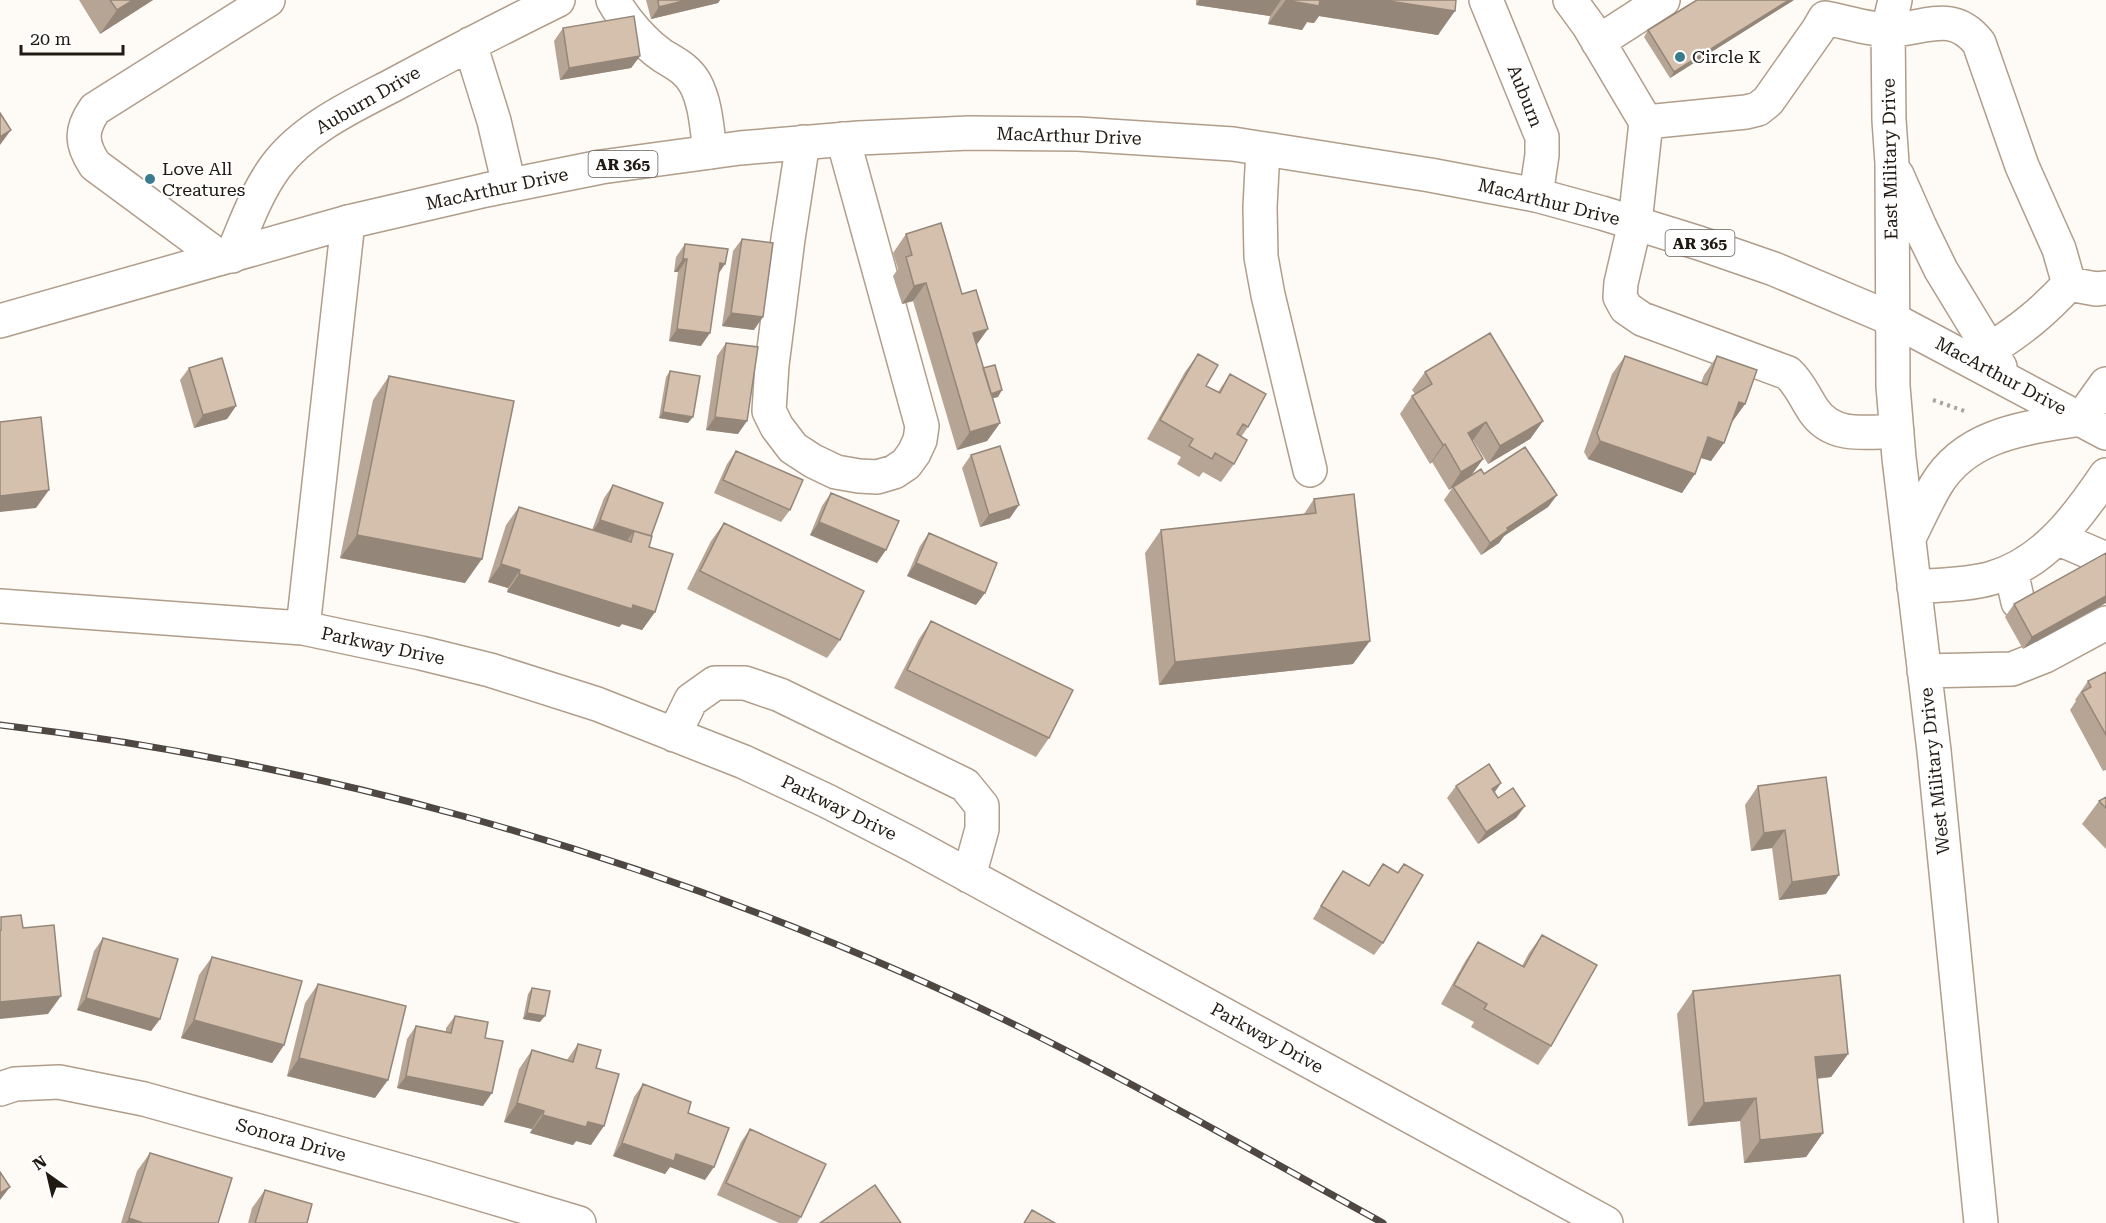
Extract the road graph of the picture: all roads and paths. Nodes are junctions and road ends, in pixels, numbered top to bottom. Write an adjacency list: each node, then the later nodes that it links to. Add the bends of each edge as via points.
1 (268, 0): 21 (street, via 95,109 86,122 87,152 95,165)
2 (558, 0): 10 (street, Auburn Drive)
3 (613, 0): 15 (street, via 636,31 681,66 695,83)
4 (1486, 0): 18 (street, Auburn, via 1542,136)
5 (1570, 0): 9 (street)
6 (1663, 0): 9 (street)
7 (1826, 9): 8 (street); 11 (street, via 1818,30 1768,101 1758,109)
8 (1892, 15): 16 (street, East Military Drive); 22 (street, via 1954,24 1978,43 2022,166 2059,249)
9 (1598, 42): 11 (street)
10 (470, 44): 17 (street); 21 (street, Auburn Drive, via 333,117 307,135 277,165)
11 (1646, 122): 20 (street)
12 (843, 139): 13 (street, MacArthur Drive / AR 365); 13 (street, via 922,426 920,440 906,464 877,477 836,471 813,461 793,448 769,411 773,354); 14 (street, MacArthur Drive / AR 365, via 969,133 1078,134)
13 (803, 142): 15 (street, MacArthur Drive / AR 365)
14 (1263, 149): 18 (street, MacArthur Drive / AR 365); 33 (street, via 1261,257)
15 (710, 152): 17 (street, MacArthur Drive / AR 365)
16 (1892, 163): 24 (street, East Military Drive); 26 (street, via 1941,270)
17 (509, 185): 19 (street, MacArthur Drive / AR 365)
18 (1536, 195): 20 (street, MacArthur Drive / AR 365)
19 (348, 222): 21 (street, MacArthur Drive / AR 365); 41 (street)
20 (1635, 223): 24 (street, MacArthur Drive / AR 365, via 1774,269); 32 (street, via 1620,283 1620,297 1633,314 1788,373 1815,413 1829,426 1849,432)
21 (226, 257): 25 (street, MacArthur Drive / AR 365)
22 (2069, 284): 23 (street); 26 (street, via 2043,312)
23 (2106, 288)
24 (1892, 319): 27 (street, MacArthur Drive / AR 365); 32 (street, West Military Drive)
25 (0, 321)
26 (1989, 350): 27 (street)
27 (2007, 379): 31 (street, MacArthur Drive / AR 365)
28 (2106, 384): 31 (street)
29 (1933, 400): 30 (path)
30 (1978, 416)
31 (2094, 426): 35 (street, via 2023,428 1995,436 1963,454 1937,483)
32 (1897, 431): 35 (street, West Military Drive)
33 (1310, 470)
34 (2106, 475): 36 (street)
35 (1909, 538): 38 (street, West Military Drive)
36 (2057, 538): 37 (street); 38 (street, via 2014,586 1990,579)
37 (2099, 556)
38 (1914, 587): 42 (street, West Military Drive)
39 (0, 606): 41 (street, Parkway Drive)
40 (2106, 623): 42 (street, via 2012,669)
41 (303, 628): 43 (street, Parkway Drive, via 490,670 597,704)
42 (1924, 671): 48 (street, West Military Drive)
43 (674, 735): 44 (street, Parkway Drive, via 827,801); 44 (street, via 691,700 715,683 745,683 780,694 965,785 982,806 982,829)
44 (969, 876): 47 (street, Parkway Drive)
45 (0, 1089): 46 (street, Sonora Drive, via 15,1084 59,1082 144,1099)
46 (579, 1223)
47 (1606, 1223)
48 (1981, 1223)

